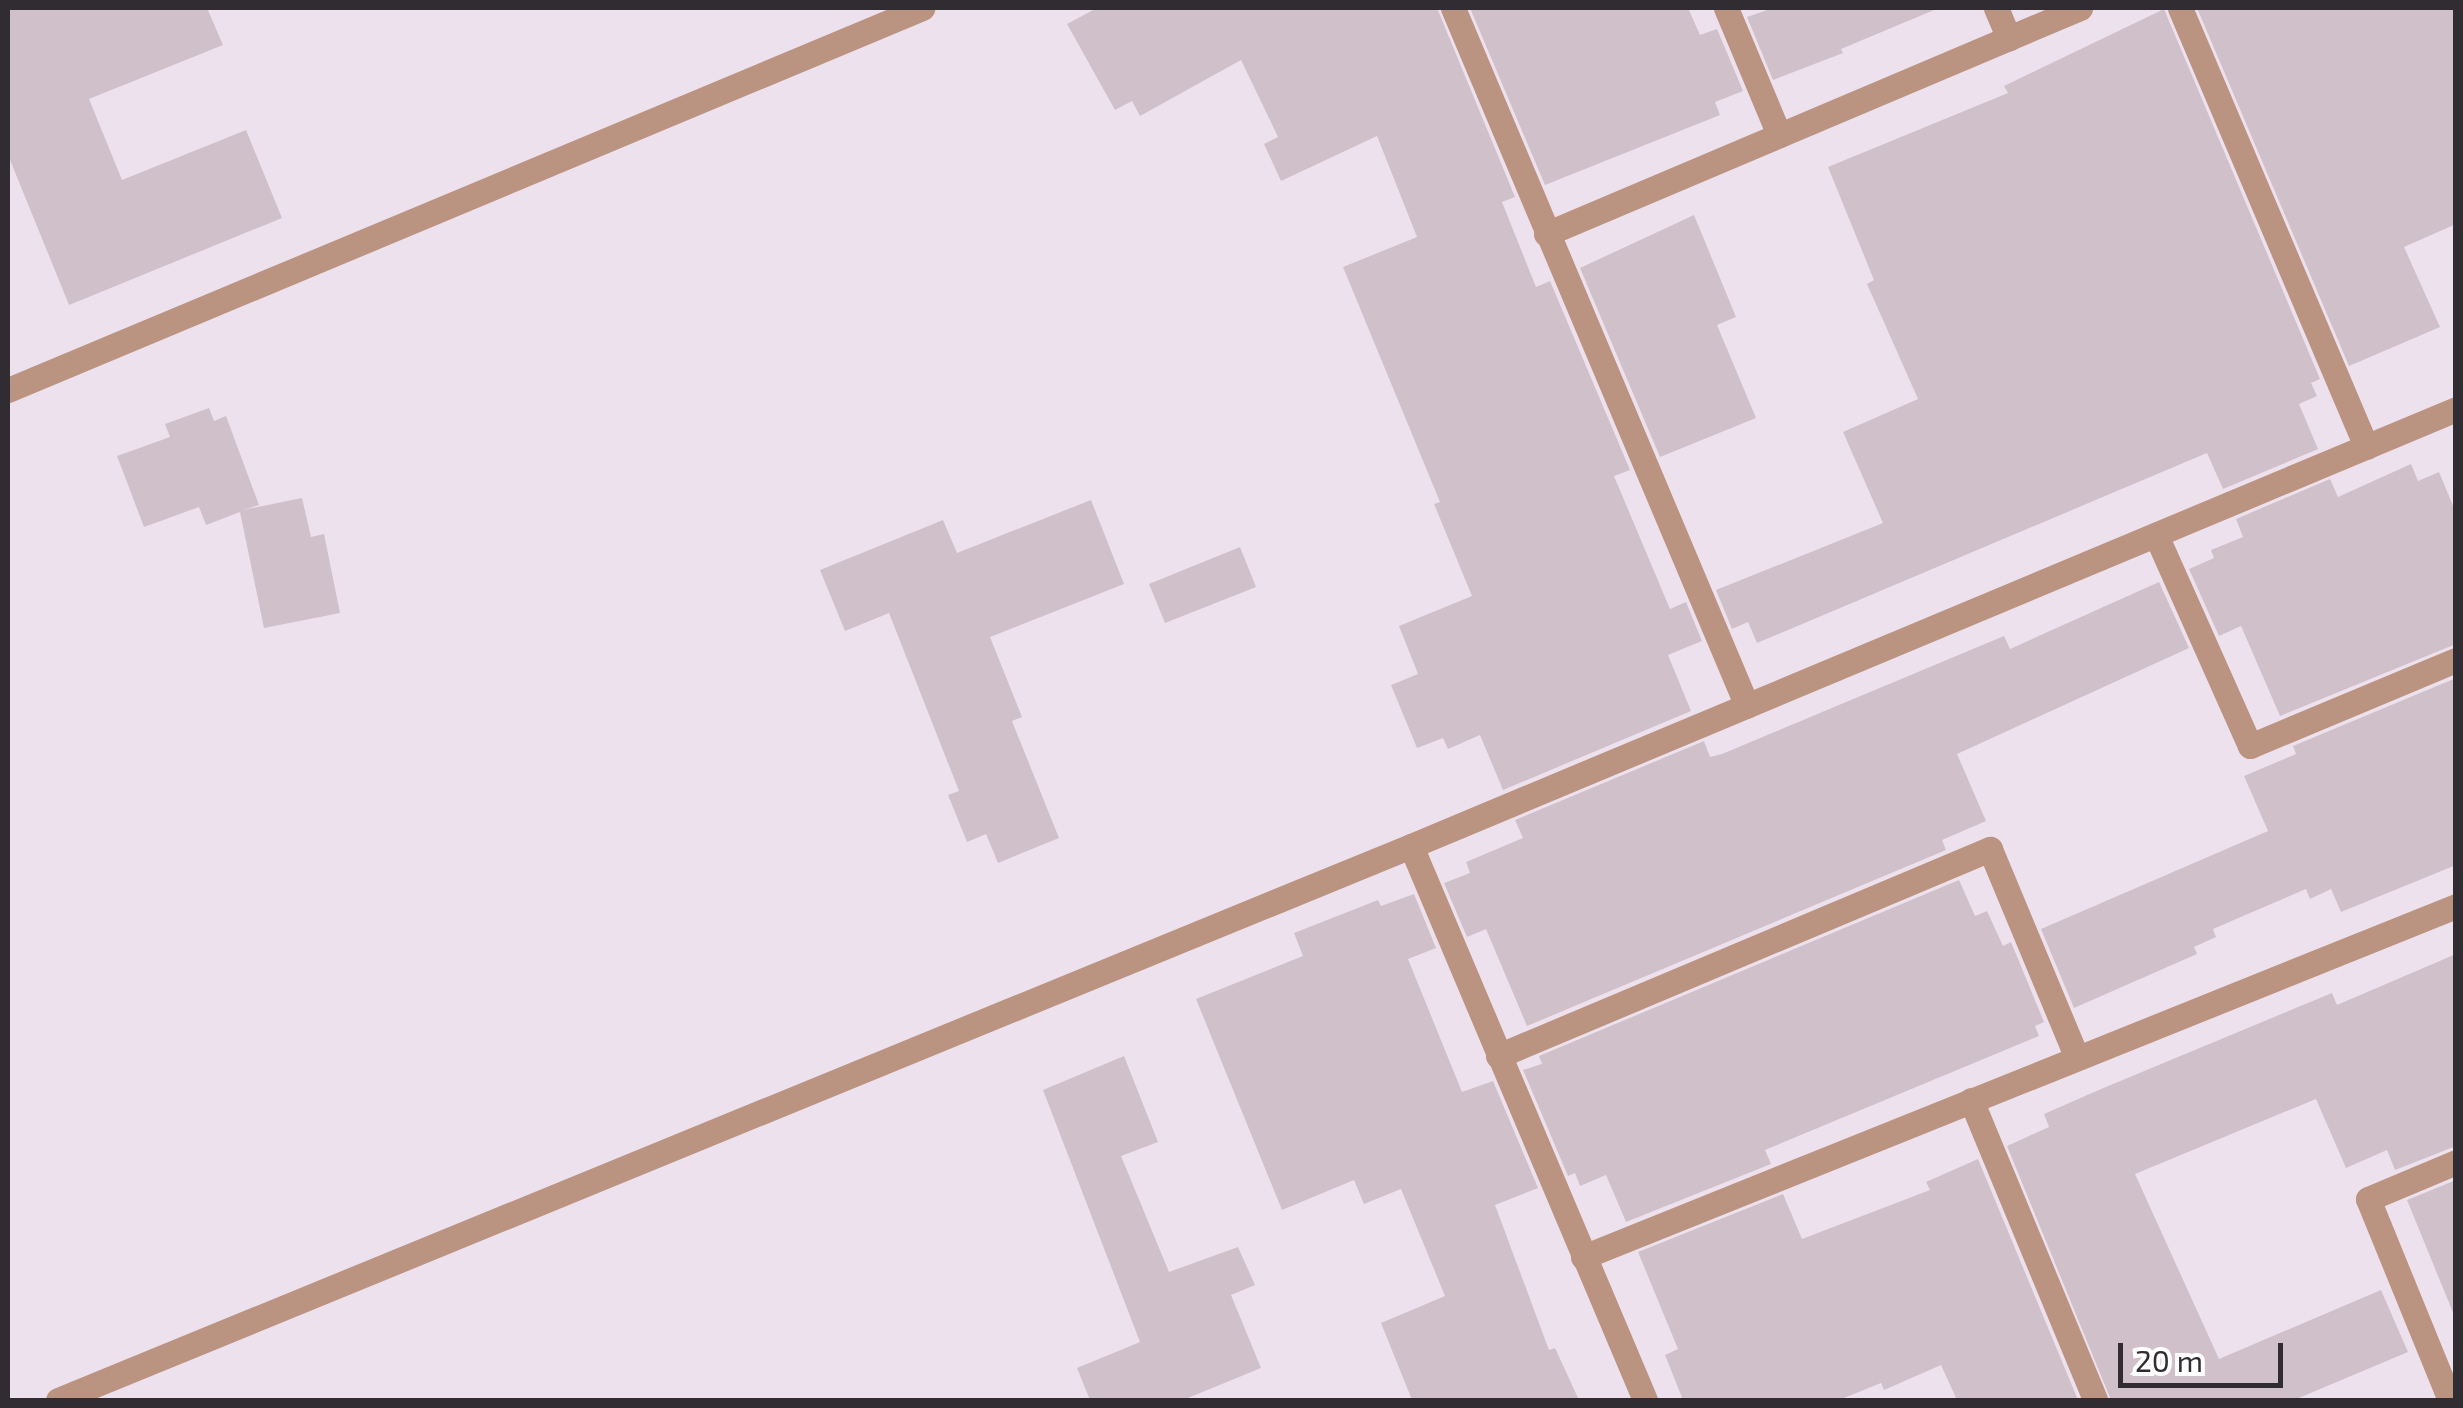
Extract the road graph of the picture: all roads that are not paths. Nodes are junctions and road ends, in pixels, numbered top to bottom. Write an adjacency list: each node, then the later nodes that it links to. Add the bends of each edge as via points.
1 (922, 8): 10 (street)
2 (1453, 8): 9 (street)
3 (1726, 8): 8 (street)
4 (1996, 8): 7 (street)
5 (2080, 8): 7 (street)
6 (2180, 8): 12 (street)
7 (2009, 38): 8 (street)
8 (1779, 135): 9 (street)
9 (1546, 234): 15 (street)
10 (8, 390)
11 (2456, 409): 12 (street)
12 (2366, 447): 13 (street)
13 (2156, 535): 14 (street, via 2250,746); 15 (street)
14 (2456, 660)
15 (1747, 706): 16 (street)
16 (1411, 846): 18 (street); 23 (street)
17 (2456, 906): 19 (street)
18 (1498, 1056): 19 (street, via 1990,849); 22 (street)
19 (2077, 1058): 20 (street)
20 (1971, 1100): 22 (street); 25 (street)
21 (2456, 1162): 26 (street, via 2368,1199)
22 (1583, 1257): 24 (street)
23 (58, 1400)
24 (1645, 1400)
25 (2096, 1400)
26 (2450, 1400)

